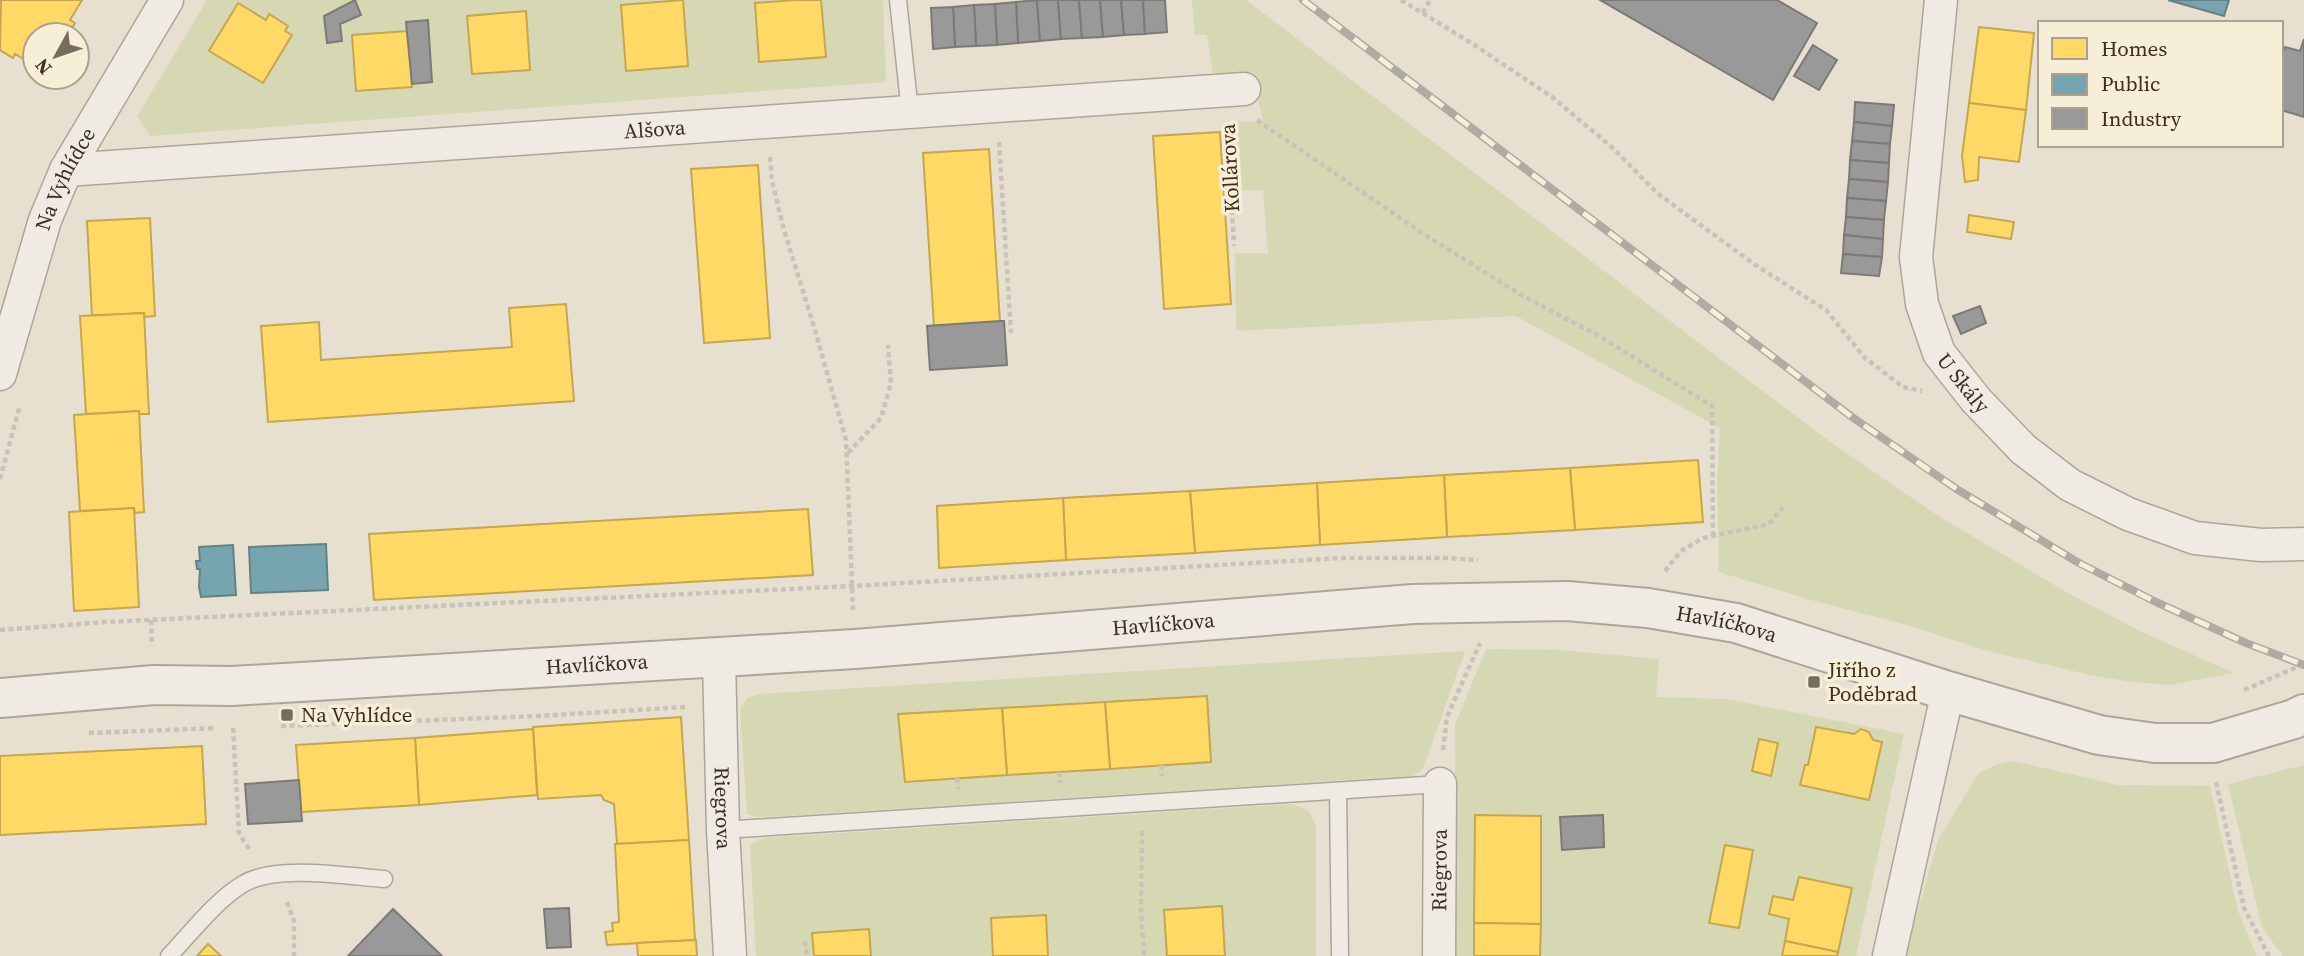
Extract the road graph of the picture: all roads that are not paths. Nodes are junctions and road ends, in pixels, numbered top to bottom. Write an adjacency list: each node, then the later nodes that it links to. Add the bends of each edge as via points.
1 (167, 0): 6 (street, Na Vyhlídce)
2 (898, 0): 5 (lane)
3 (1941, 0): 8 (street, U Skály, via 1916,257 1922,304 1939,353 2022,449 2070,485 2128,514 2195,538)
4 (1232, 99): 5 (street, Alšova)
5 (910, 112): 6 (street, Alšova)
6 (66, 170): 7 (street, Na Vyhlídce, via 45,220)
7 (0, 374)
8 (2304, 544)
9 (719, 675): 10 (street, Havlíčkova, via 855,649 1413,604 1567,601 1648,608 1736,623); 11 (street, Havlíčkova, via 154,685); 15 (street, Riegrova)
10 (1948, 691): 12 (street, Havlíčkova, via 2099,735 2155,743 2213,743); 21 (street)
11 (0, 698)
12 (2304, 713)
13 (1440, 784): 14 (lane); 20 (street, Riegrova)
14 (1338, 791): 15 (lane); 19 (lane)
15 (723, 831): 18 (street, Riegrova)
16 (384, 879): 17 (lane, via 265,875 244,883 222,901)
17 (169, 956)
18 (730, 956)
19 (1340, 956)
20 (1440, 956)
21 (1889, 956)

